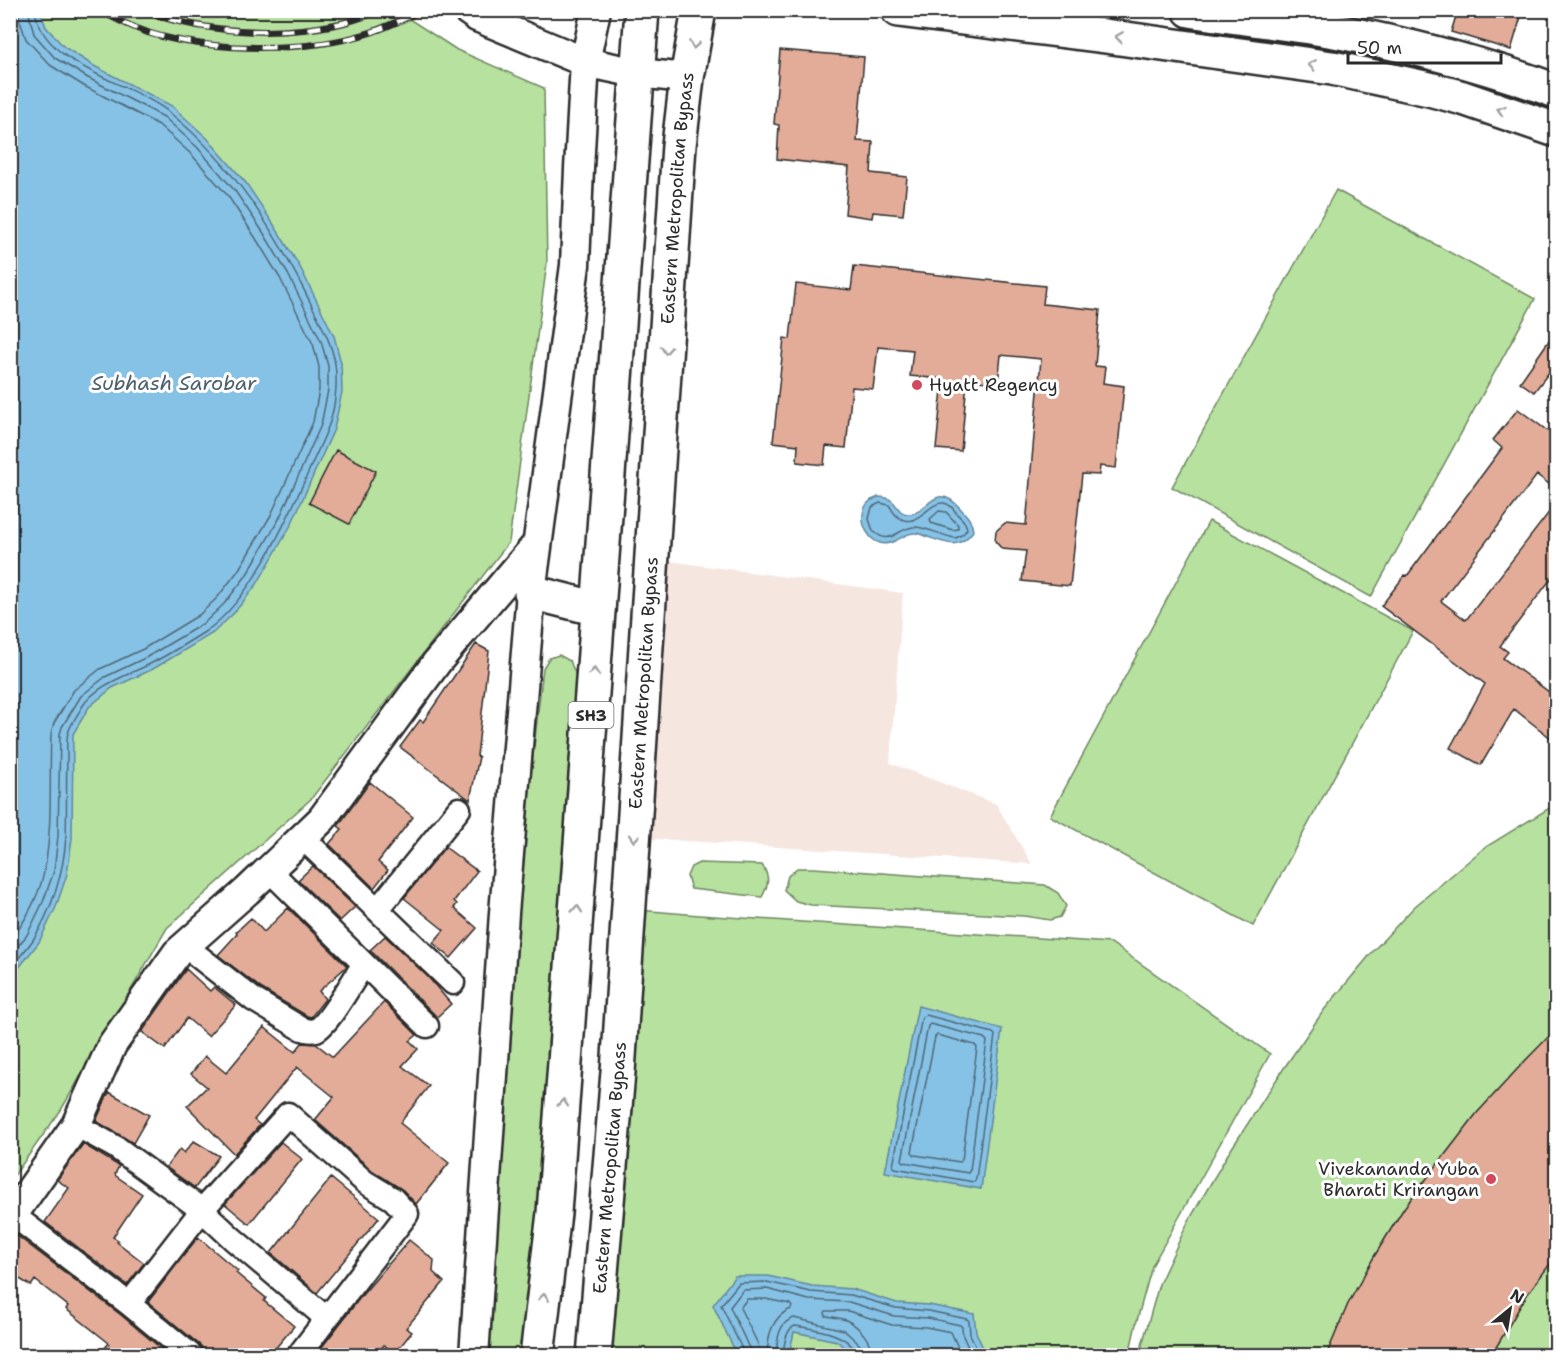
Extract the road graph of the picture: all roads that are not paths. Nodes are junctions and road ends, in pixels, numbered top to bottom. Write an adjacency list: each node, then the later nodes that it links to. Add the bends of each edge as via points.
1 (467, 10): 9 (street)
2 (596, 10): 9 (street)
3 (642, 10): 10 (main road, SH3)
4 (699, 10): 11 (main road, Eastern Metropolitan Bypass, one-way to 11)
5 (898, 10): 12 (main road, one-way to 5, via 1320,67)
6 (1190, 10): 7 (main road)
7 (1320, 20): 8 (main road)
8 (1437, 53): 12 (main road); 13 (main road)
9 (585, 62): 10 (street); 15 (street, via 575,265)
10 (637, 73): 11 (street); 17 (main road, SH3)
11 (687, 78): 35 (main road, Eastern Metropolitan Bypass, one-way to 35, via 679,145 618,1072)
12 (1429, 89): 14 (main road, one-way to 12)
13 (1557, 91)
14 (1557, 130)
15 (537, 544): 16 (street); 19 (street, via 436,662 322,819)
16 (531, 592): 17 (main road); 33 (street, via 504,913)
17 (598, 609): 34 (main road, SH3, one-way to 17, via 554,1213)
18 (459, 809): 21 (street)
19 (303, 838): 20 (street); 21 (street)
20 (269, 870): 22 (street); 23 (street)
21 (378, 909): 24 (street)
22 (185, 946): 23 (street, via 254,1000 311,1031 328,1019); 26 (street, via 112,1046)
23 (364, 964): 25 (street)
24 (453, 983)
25 (427, 1026)
26 (76, 1125): 27 (street, via 117,1148); 28 (street)
27 (202, 1210): 29 (street); 30 (street); 30 (street, via 288,1114 365,1182 393,1199 407,1214)
28 (12, 1217): 29 (street)
29 (129, 1304): 31 (street)
30 (326, 1318): 32 (street)
31 (192, 1356)
32 (298, 1356)
33 (474, 1356)
34 (537, 1356)
35 (594, 1356)

